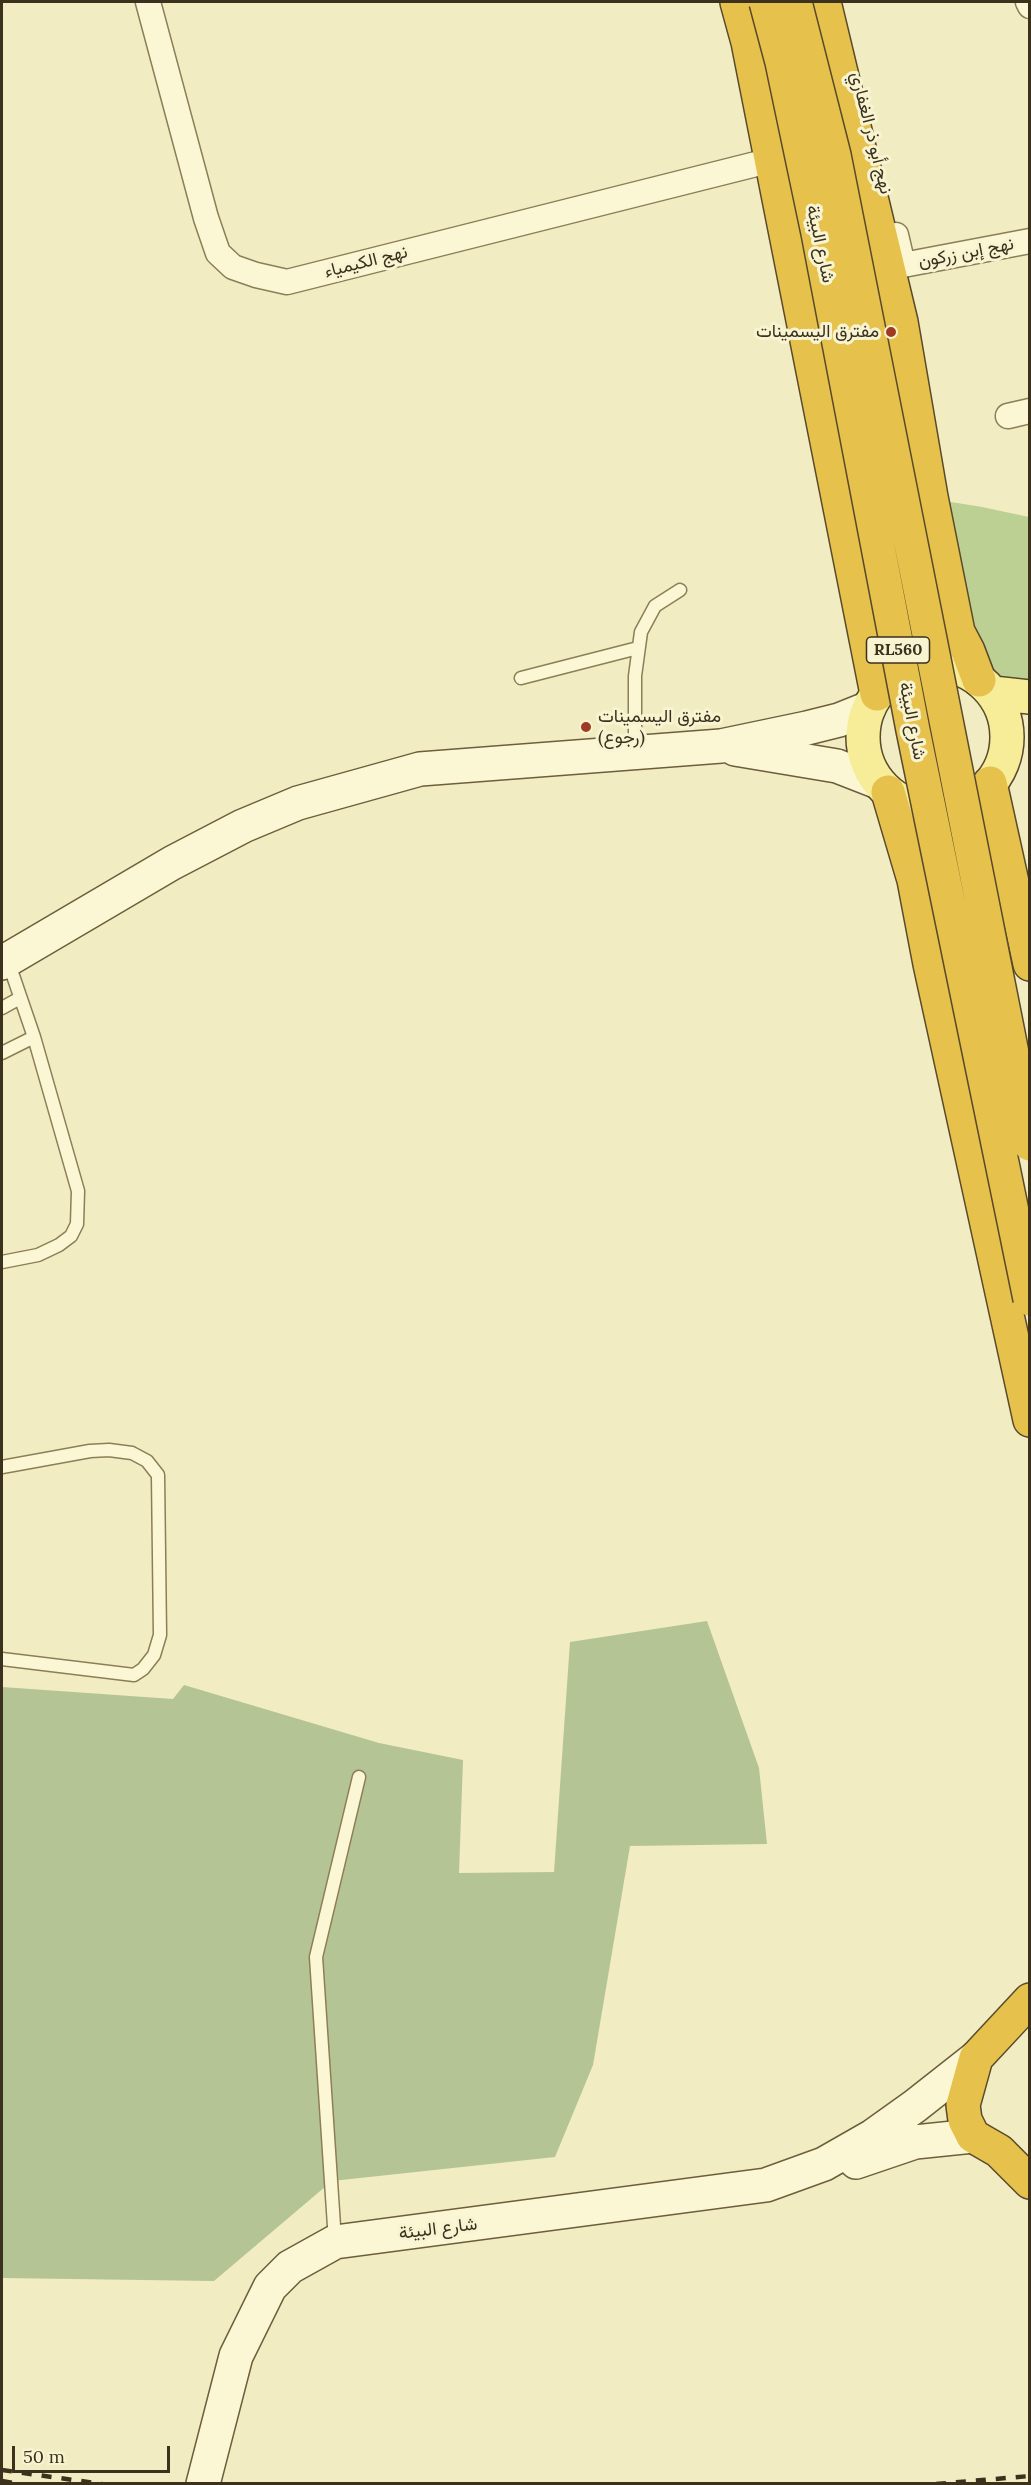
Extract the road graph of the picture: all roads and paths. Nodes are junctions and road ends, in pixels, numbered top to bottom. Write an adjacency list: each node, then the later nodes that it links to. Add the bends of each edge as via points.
1 (148, 2): 9 (street, نهج الكيمياء, via 218,253 233,267 256,275 287,282)
2 (737, 2): 9 (highway)
3 (766, 2): 30 (highway, شارع البيئة / RL560, bridge, via 823,256 913,730)
4 (795, 2): 28 (highway, RL560, bridge, via 834,155)
5 (824, 2): 15 (highway, via 901,322 958,632)
6 (839, 2): 11 (street, نهج أبو ذر الغفاري)
7 (1028, 2): 8 (street)
8 (1029, 6)
9 (772, 160): 17 (highway)
10 (1029, 241): 11 (street, نهج إبن زركون)
11 (903, 265)
12 (680, 590): 13 (lane, via 655,606 641,632)
13 (638, 648): 14 (lane); 19 (lane)
14 (521, 678)
15 (986, 686): 16 (main road); 17 (main road, via 959,669 937,665 914,668 893,678); 20 (main road, via 1004,714)
16 (1029, 697)
17 (873, 701): 18 (main road, via 839,720); 21 (main road, via 863,727 863,746 868,765)
18 (721, 747): 19 (main road); 21 (main road, via 837,766)
19 (635, 753): 22 (main road, via 420,769 298,804 243,826 172,863)
20 (1008, 764): 21 (main road, via 973,799 952,807 930,809 907,804); 23 (highway)
21 (883, 787): 31 (highway, via 915,880)
22 (4, 961): 24 (lane)
23 (1029, 964)
24 (20, 998): 25 (lane); 26 (lane)
25 (2, 1008)
26 (34, 1037): 27 (lane); 29 (lane, via 78,1191 77,1224 71,1236 59,1245 38,1255)
27 (2, 1053)
28 (1029, 1144)
29 (2, 1262)
30 (1029, 1299)
31 (1029, 1420)
32 (2, 1467): 33 (lane, via 99,1450 132,1454 147,1461 158,1475 160,1635 154,1655 134,1675)
33 (2, 1659)
34 (359, 1777): 40 (lane, via 316,1957)
35 (1029, 2000): 36 (highway)
36 (976, 2058): 37 (highway, via 963,2105); 38 (main road, via 873,2136)
37 (973, 2136): 38 (main road, via 915,2142 852,2163); 39 (highway, via 999,2151)
38 (824, 2164): 40 (main road, شارع البيئة, via 766,2185)
39 (1029, 2182)
40 (335, 2242): 41 (main road, شارع البيئة, via 291,2267 270,2287 236,2356)
41 (203, 2484)

